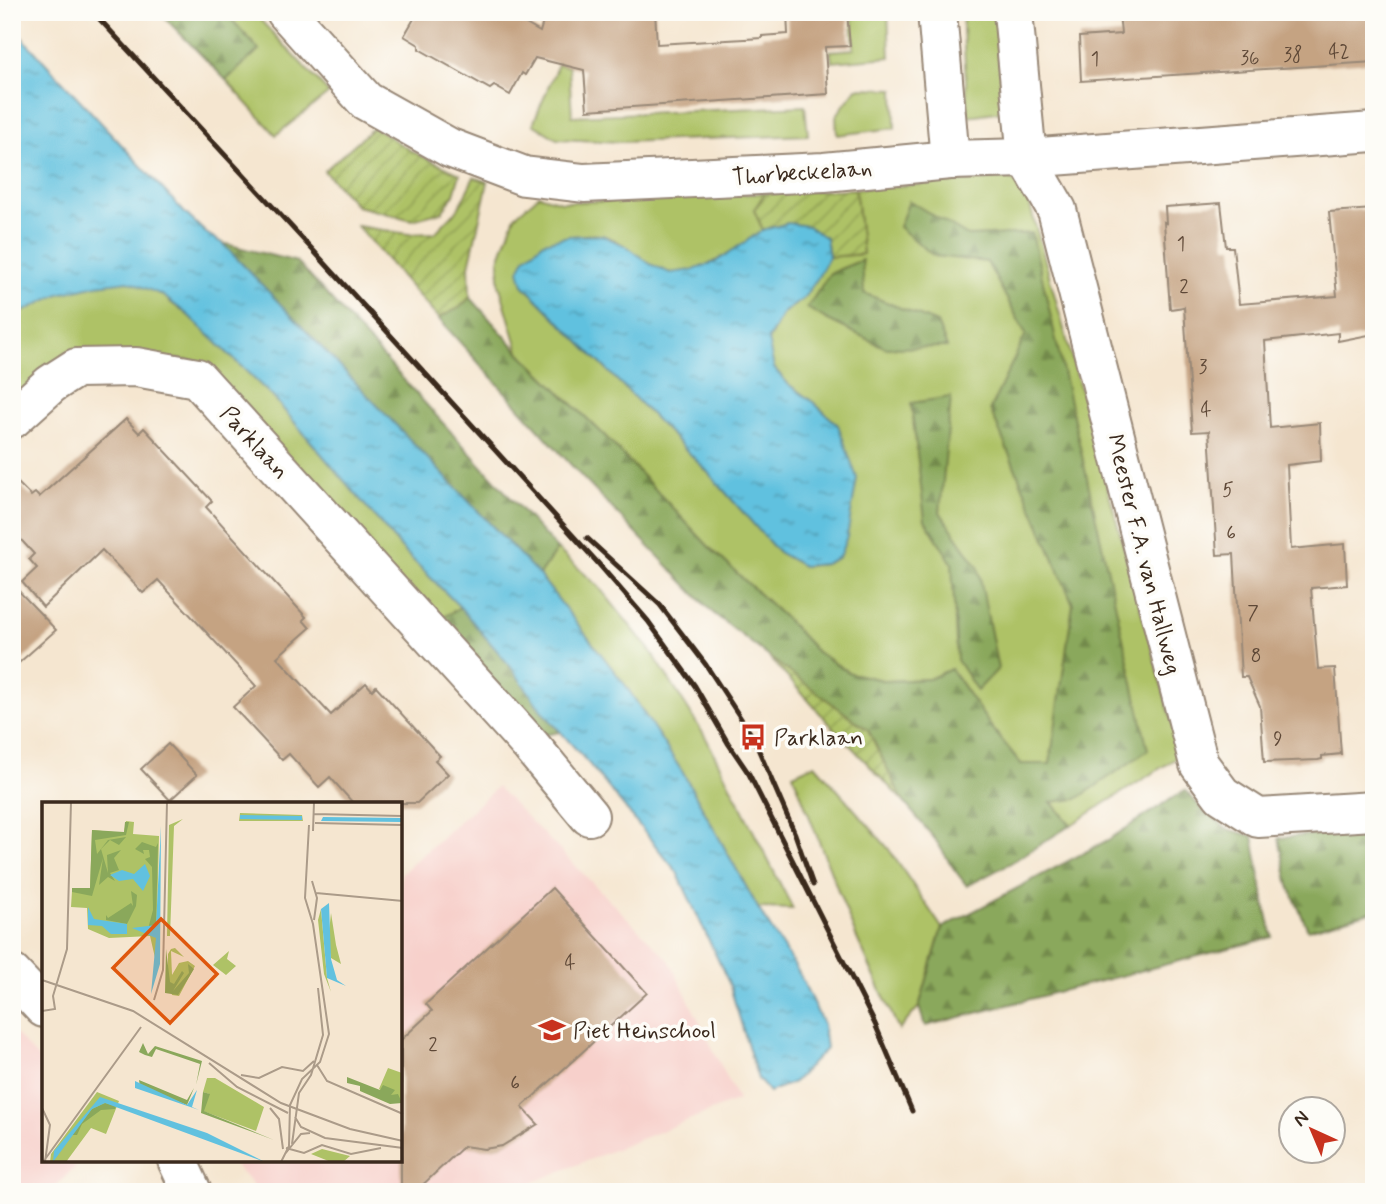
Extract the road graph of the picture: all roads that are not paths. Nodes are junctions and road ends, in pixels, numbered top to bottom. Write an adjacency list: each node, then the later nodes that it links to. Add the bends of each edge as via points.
1 (286, 12): 6 (street, Thorbeckelaan, via 366,100 450,148 524,176 584,183 824,172)
2 (937, 12): 6 (street)
3 (1013, 20): 5 (street)
4 (1374, 132): 5 (street, Thorbeckelaan)
5 (1027, 158): 6 (street, Thorbeckelaan); 8 (street, Meester F.A. van Hallweg, via 1057,211 1199,764 1222,795 1258,818)
6 (950, 160)
7 (12, 419): 9 (street, Parklaan, via 76,368 136,368 197,378)
8 (1374, 811)
9 (589, 816)
10 (12, 974): 11 (street)
11 (42, 1006)
12 (178, 1162): 13 (street)
13 (192, 1192)

